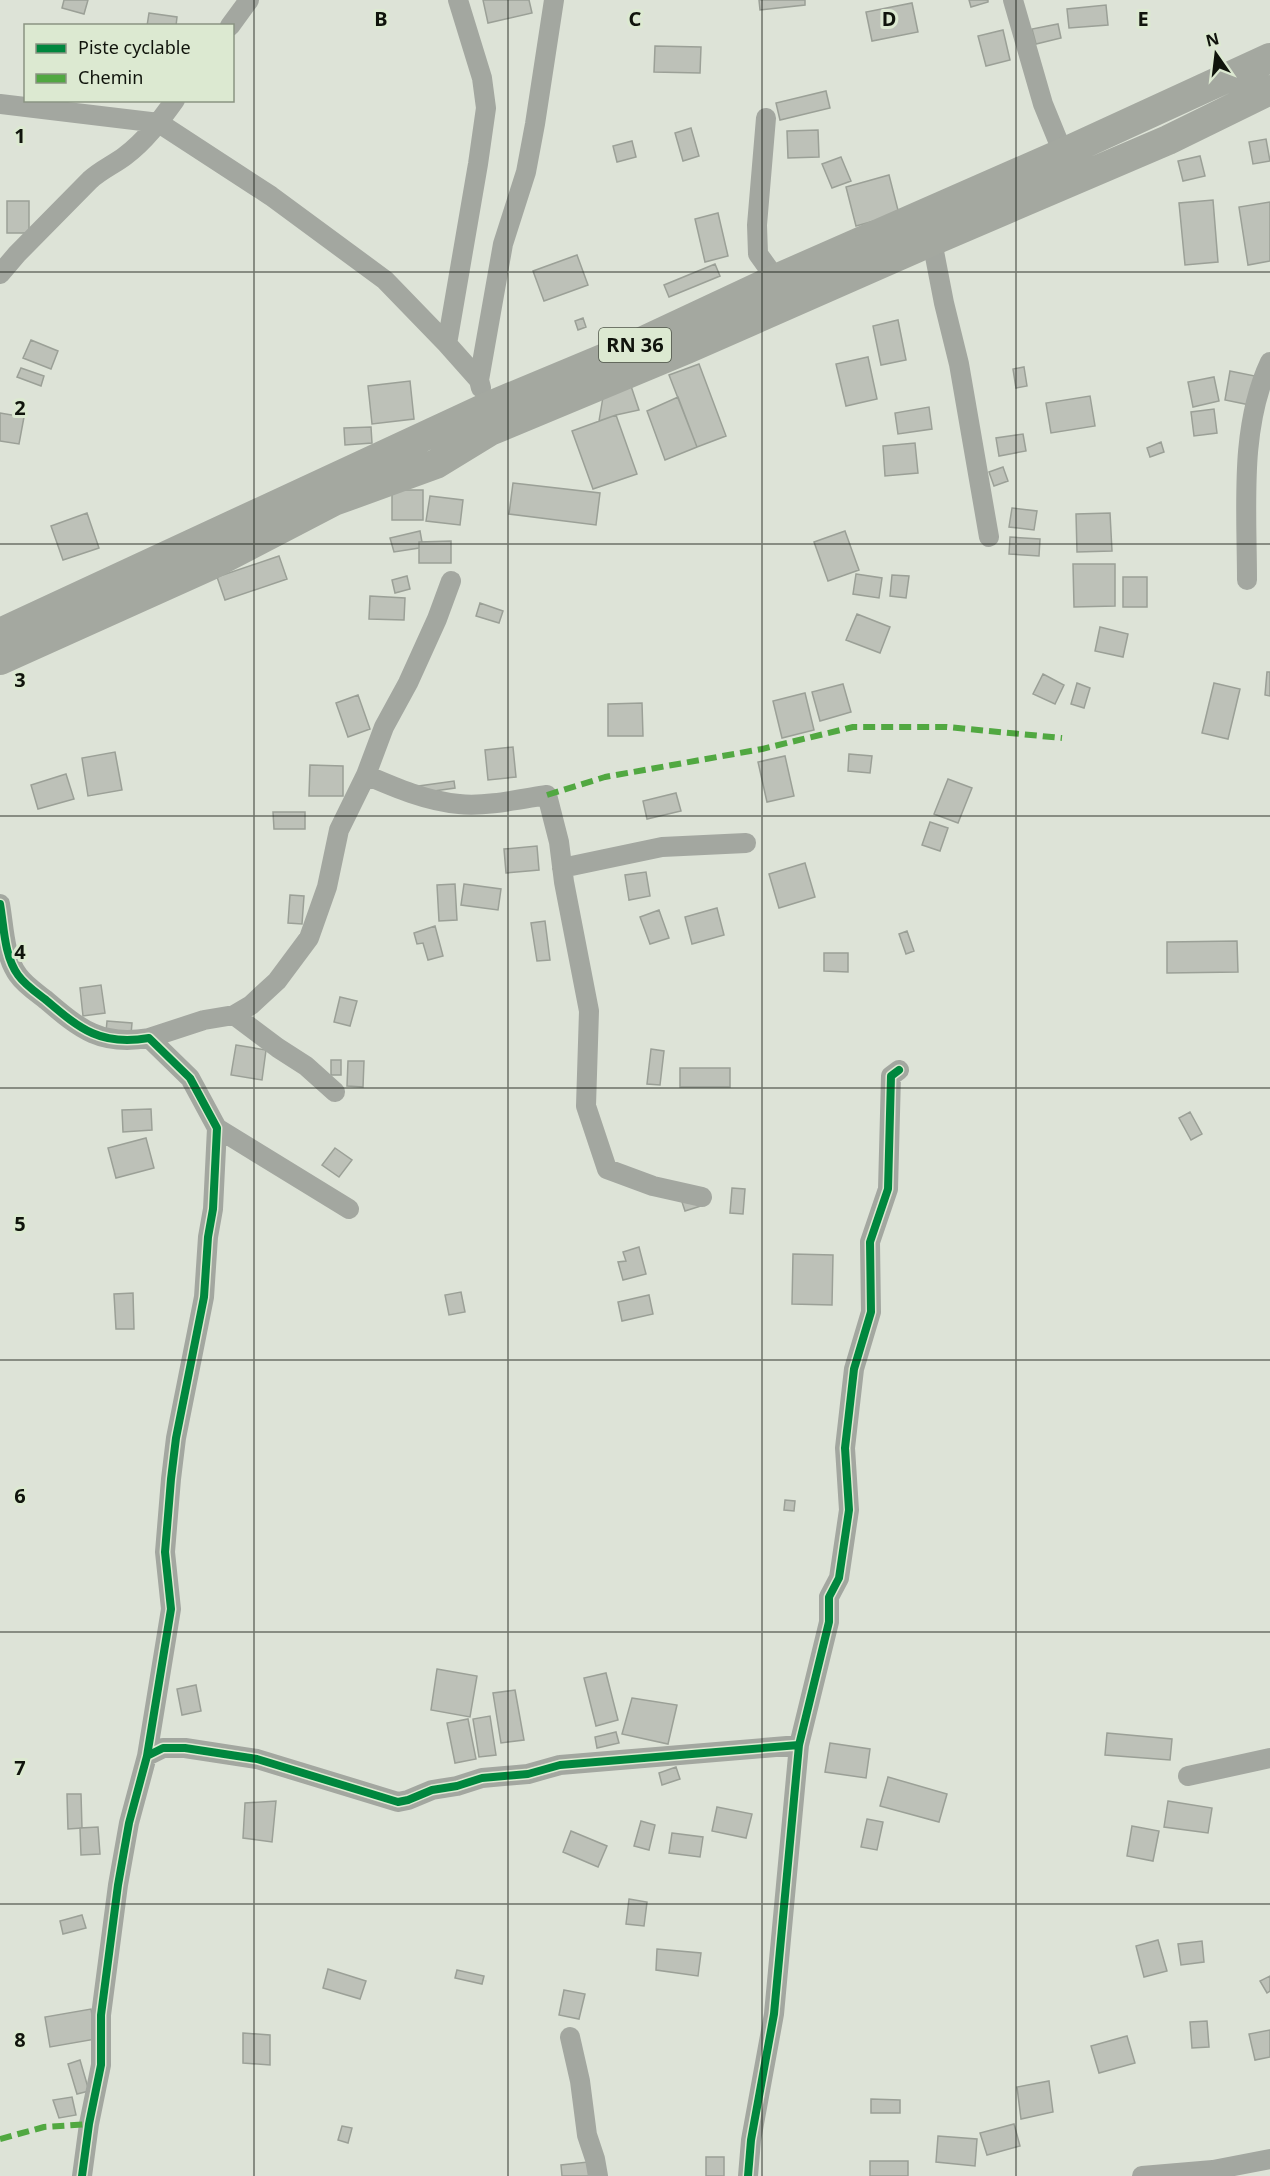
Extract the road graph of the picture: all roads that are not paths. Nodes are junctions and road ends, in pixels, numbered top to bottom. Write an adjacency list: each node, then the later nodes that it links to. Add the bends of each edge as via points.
1 (249, 0): 5 (street)
2 (458, 0): 16 (street, via 482,78 486,108)
3 (554, 0): 18 (street, via 526,172 503,244)
4 (1013, 0): 12 (street, via 1043,104)
5 (231, 24)
6 (1270, 58): 12 (main road, RN 36)
7 (1270, 90): 13 (main road, RN 36, via 1168,140)
8 (174, 102): 11 (street)
9 (0, 104): 11 (street)
10 (766, 118): 15 (street, via 758,254)
11 (159, 123): 14 (street, via 136,148 90,180); 16 (street, via 271,196 385,280)
12 (1063, 153): 15 (main road, RN 36)
13 (932, 241): 19 (street, via 959,363); 23 (main road, RN 36, via 490,431 436,464 334,501 211,565)
14 (0, 274)
15 (776, 279): 18 (main road, RN 36, via 624,350)
16 (447, 344): 18 (street)
17 (1270, 362): 20 (street, via 1261,381 1248,448)
18 (482, 394): 22 (main road, RN 36)
19 (989, 537)
20 (1247, 580)
21 (452, 581): 24 (street)
22 (0, 633)
23 (0, 660)
24 (366, 775): 26 (street, via 430,799 461,805 547,795); 28 (street, via 339,830 327,887 309,938 277,981)
25 (746, 843): 26 (street, via 662,847)
26 (562, 868): 33 (street, via 589,1011 586,1106 607,1169 653,1186)
27 (0, 904): 29 (street, via 10,958 18,975 35,992 85,1031 111,1040)
28 (234, 1015): 29 (street, via 204,1020); 31 (street, via 306,1066)
29 (150, 1038): 32 (street, via 190,1078)
30 (899, 1070): 35 (street, via 891,1076 888,1189 870,1242 871,1312 854,1369 844,1448 849,1510 839,1578 830,1598 829,1622)
31 (335, 1092)
32 (217, 1128): 34 (street); 36 (street, via 204,1297 171,1479 165,1552 171,1609)
33 (702, 1197)
34 (350, 1209)
35 (799, 1745): 36 (street, via 560,1765 528,1774 482,1778 398,1802 257,1760 185,1748 163,1748); 43 (street, via 774,2014)
36 (147, 1756): 41 (street, via 118,1885 101,2015 101,2065)
37 (1270, 1758): 38 (street)
38 (1188, 1776)
39 (570, 2037): 42 (street)
40 (1270, 2159): 44 (street, via 1213,2170)
41 (82, 2176)
42 (598, 2176)
43 (748, 2176)
44 (1142, 2176)

